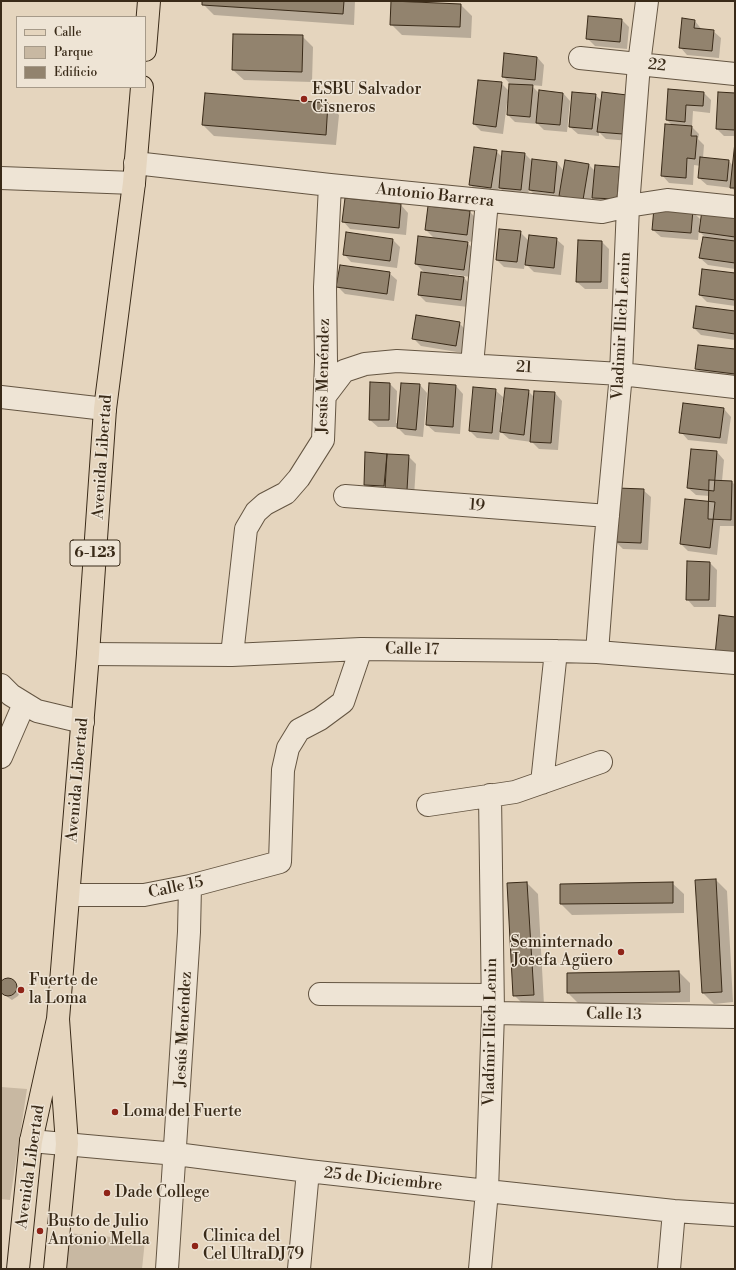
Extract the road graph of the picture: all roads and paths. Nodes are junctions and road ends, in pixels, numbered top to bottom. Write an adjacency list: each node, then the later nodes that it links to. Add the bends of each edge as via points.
1 (149, 1): 3 (main road)
2 (647, 1): 5 (street, Vladimir Ilich Lenin)
3 (146, 38)
4 (580, 58): 5 (street, 22)
5 (639, 64): 6 (street, 22); 12 (street, Vladimir Ilich Lenin)
6 (735, 74)
7 (142, 88): 8 (main road, Avenida Libertad / 6-123)
8 (135, 173): 9 (street, Antonio Barrera); 10 (street, Antonio Barrera); 19 (main road, Avenida Libertad / 6-123)
9 (1, 178)
10 (330, 185): 11 (street, Antonio Barrera); 17 (street, Jesús Menéndez, via 325,287)
11 (487, 201): 12 (street, Antonio Barrera, via 602,212); 14 (street)
12 (628, 206): 13 (street, Antonio Barrera, via 667,200); 15 (street, Vladimir Ilich Lenin)
13 (735, 207)
14 (472, 365): 15 (street, 21); 17 (street, 21, via 396,361 365,364 344,371)
15 (621, 374): 16 (street, 21); 21 (street, Vladimir Ilich Lenin)
16 (735, 387)
17 (325, 396): 26 (street, Jesús Menéndez, via 323,440 299,478 286,493 256,512 246,529)
18 (1, 397): 19 (street)
19 (105, 409): 25 (main road, Avenida Libertad / 6-123)
20 (345, 496): 21 (street, 19)
21 (608, 516): 24 (street, Vladimir Ilich Lenin)
22 (360, 649): 23 (street, Calle 17); 26 (street, Calle 17); 36 (street, Calle 15, via 343,702 299,730 288,748 283,770 280,862)
23 (556, 651): 24 (street, Calle 17); 33 (street)
24 (597, 652): 27 (street, Calle 17)
25 (88, 654): 26 (street, Calle 17); 30 (main road, Avenida Libertad / 6-123)
26 (232, 655)
27 (735, 663)
28 (1, 686): 29 (street)
29 (24, 704): 30 (street, via 37,711); 31 (street)
30 (83, 722): 37 (main road, Avenida Libertad / 6-123)
31 (1, 757)
32 (601, 762): 33 (street)
33 (542, 783): 34 (street, via 515,792)
34 (490, 795): 35 (street); 39 (street, Vladímir Ilich Lenin)
35 (428, 805)
36 (190, 886): 37 (street, Calle 15, via 144,895); 44 (street, Jesús Menéndez)
37 (69, 895): 41 (main road, Avenida Libertad / 6-123)
38 (320, 994): 39 (street, Calle 13)
39 (493, 1004): 40 (street, Calle 13); 46 (street, Vladímir Ilich Lenin)
40 (735, 1017)
41 (58, 1019): 42 (main road, Avenida Libertad / 6-123); 43 (main road, Avenida Libertad / 6-123)
42 (31, 1141): 43 (street, 25 de Diciembre); 49 (main road, Avenida Libertad / 6-123)
43 (67, 1144): 44 (street, 25 de Diciembre); 50 (main road, Avenida Libertad / 6-123)
44 (176, 1154): 45 (street, 25 de Diciembre); 51 (street, Jesús Menéndez)
45 (308, 1171): 46 (street, 25 de Diciembre); 52 (street)
46 (487, 1191): 47 (street, 25 de Diciembre); 53 (street, Vladímir Ilich Lenin)
47 (674, 1211): 48 (street, 25 de Diciembre); 54 (street)
48 (735, 1215)
49 (18, 1269)
50 (55, 1269)
51 (167, 1269)
52 (299, 1269)
53 (480, 1269)
54 (669, 1269)

